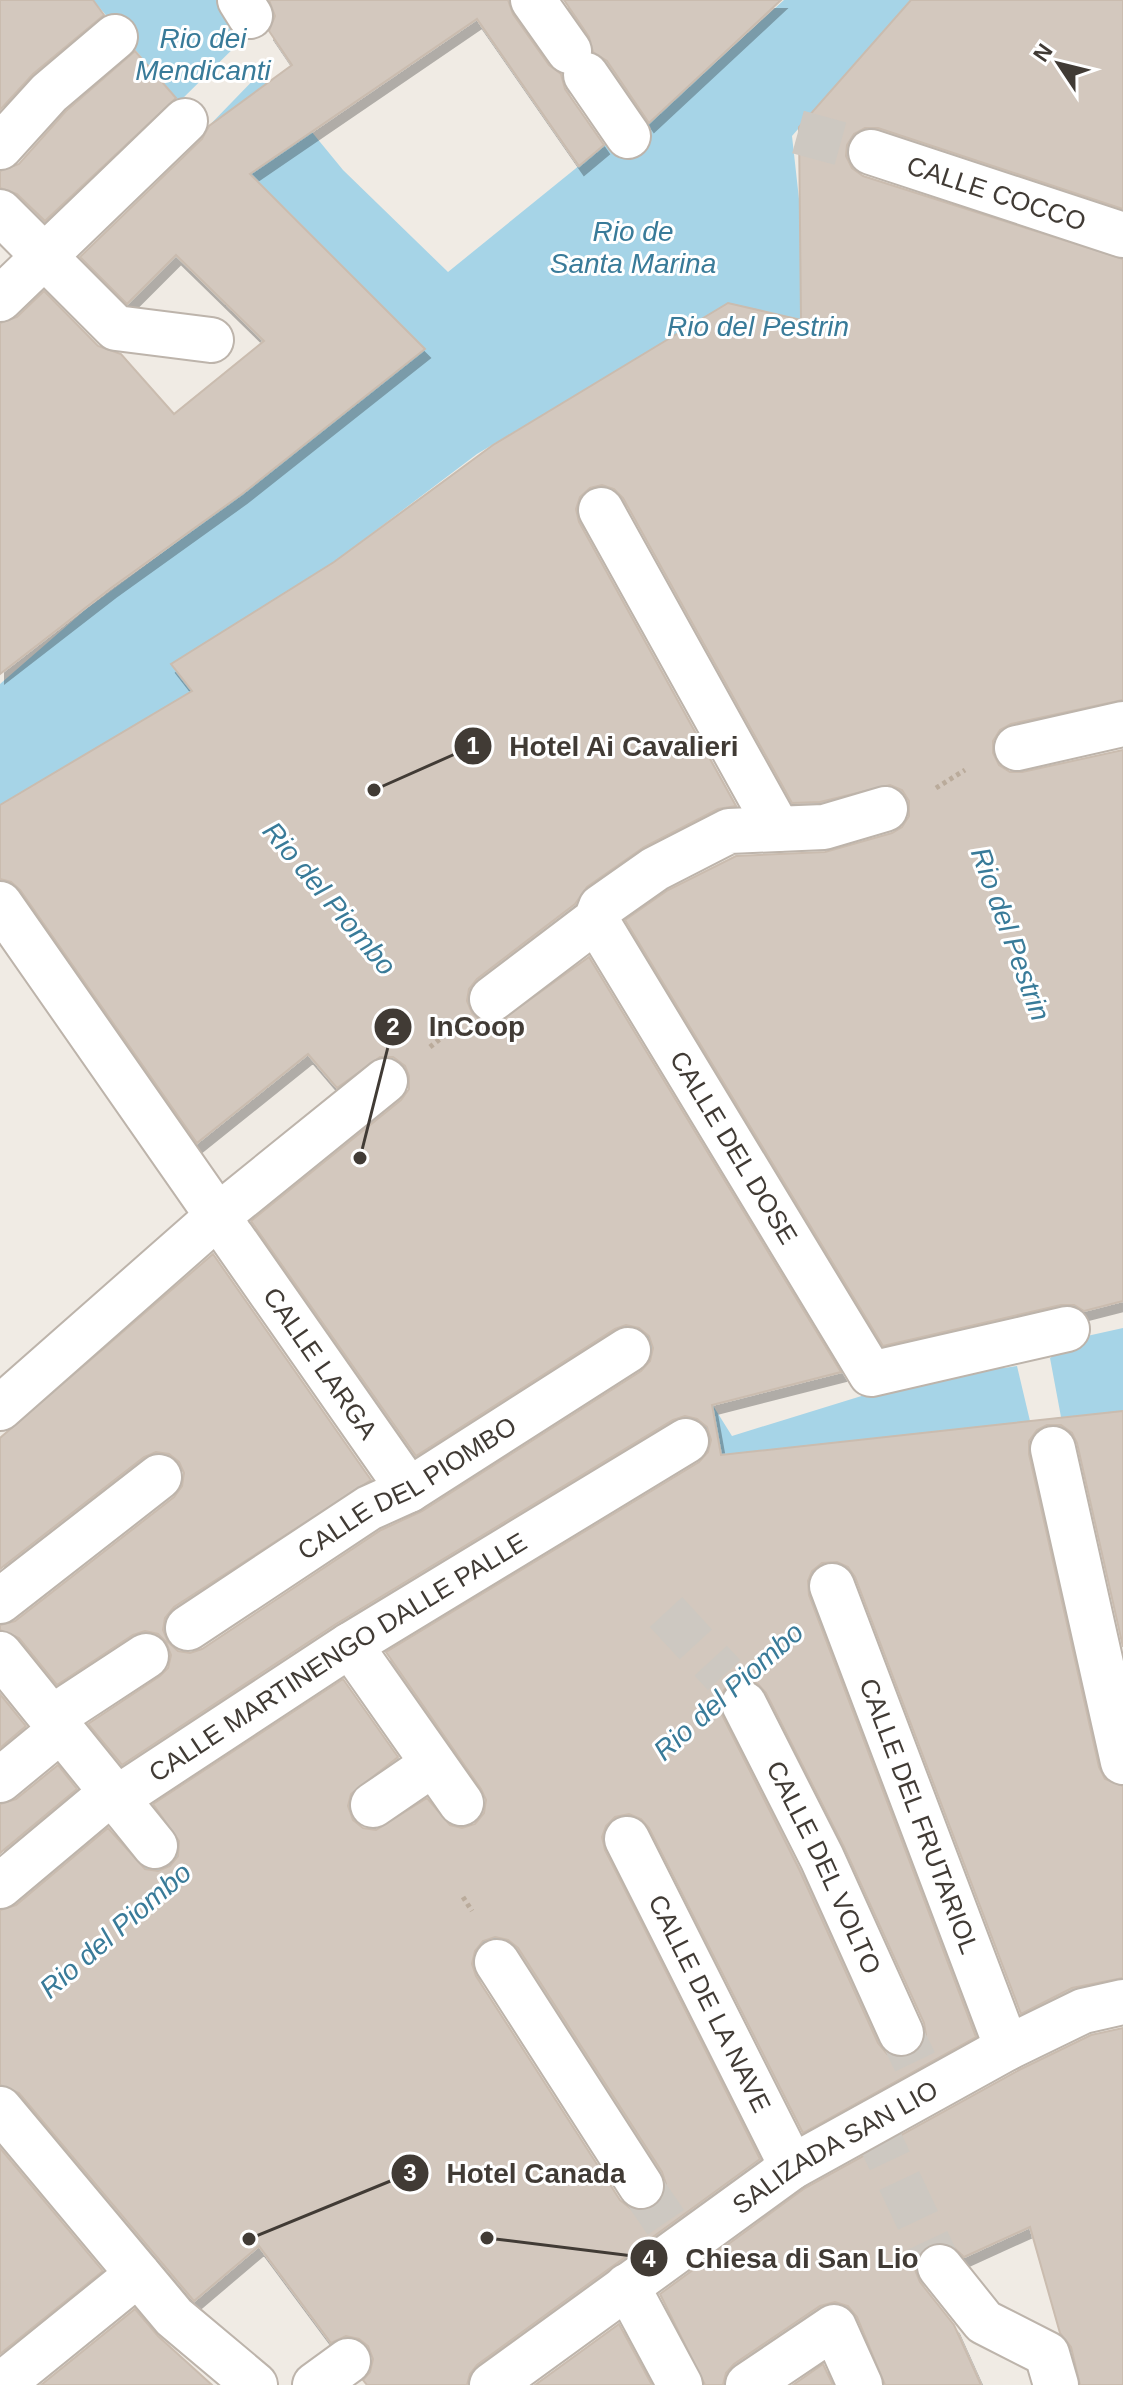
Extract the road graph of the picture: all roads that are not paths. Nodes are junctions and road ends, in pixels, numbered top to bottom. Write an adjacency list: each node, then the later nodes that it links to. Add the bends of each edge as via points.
1 (533, 0): 4 (street)
2 (115, 37): 5 (street, via 49,93)
3 (185, 121): 9 (street)
4 (628, 136)
5 (0, 147)
6 (871, 152): 8 (street, CALLE COCCO)
7 (0, 212): 9 (street)
8 (1123, 235)
9 (42, 256): 10 (street); 11 (street, via 116,328)
10 (0, 299)
11 (211, 340)
12 (601, 510): 16 (street)
13 (1123, 724): 14 (street)
14 (1017, 748)
15 (885, 809): 16 (street, via 824,827)
16 (778, 829): 18 (street, via 729,831 655,869 601,907)
17 (0, 904): 21 (street, CALLE LARGA, via 83,1011)
18 (596, 920): 19 (street); 22 (street, CALLE DEL DOSE, via 871,1374)
19 (492, 999)
20 (385, 1081): 21 (street)
21 (229, 1220): 24 (street); 28 (street, CALLE LARGA)
22 (1067, 1329)
23 (628, 1350): 28 (street, CALLE DEL PIOMBO)
24 (0, 1408)
25 (686, 1441): 32 (street, CALLE MARTINENGO DALLE PALLE)
26 (1053, 1449): 37 (street)
27 (159, 1477): 30 (street)
28 (409, 1490): 31 (street, CALLE DEL PIOMBO, via 369,1508)
29 (832, 1586): 48 (street, CALLE DEL FRUTARIOL)
30 (0, 1601)
31 (188, 1628)
32 (350, 1645): 38 (street); 40 (street, CALLE MARTINENGO DALLE PALLE, via 125,1793)
33 (0, 1654): 36 (street)
34 (146, 1656): 36 (street)
35 (744, 1704): 49 (street, CALLE DEL VOLTO, via 822,1858)
36 (58, 1723): 39 (street); 40 (street)
37 (1123, 1762)
38 (433, 1764): 41 (street); 42 (street)
39 (0, 1780)
40 (114, 1794): 44 (street); 45 (street, CALLE MARTINENGO DALLE PALLE)
41 (461, 1803)
42 (373, 1805)
43 (627, 1839): 51 (street, CALLE DE LA NAVE)
44 (155, 1846)
45 (0, 1886)
46 (497, 1962): 52 (street)
47 (1123, 2002): 48 (street, SALIZADA SAN LIO, via 1083,2011)
48 (1007, 2048): 49 (street, SALIZADA SAN LIO)
49 (914, 2062): 51 (street, SALIZADA SAN LIO)
50 (0, 2109): 54 (street)
51 (792, 2167): 55 (street, SALIZADA SAN LIO, via 674,2234)
52 (641, 2186)
53 (940, 2267): 56 (street, via 984,2322)
54 (138, 2274): 57 (street, via 174,2317); 58 (street)
55 (627, 2286): 59 (street, SALIZADA SAN LIO); 60 (street)
56 (1051, 2369)
57 (248, 2383)
58 (1, 2385)
59 (492, 2385)
60 (680, 2385)
61 (748, 2385): 62 (street, via 834,2327)
62 (860, 2385)

